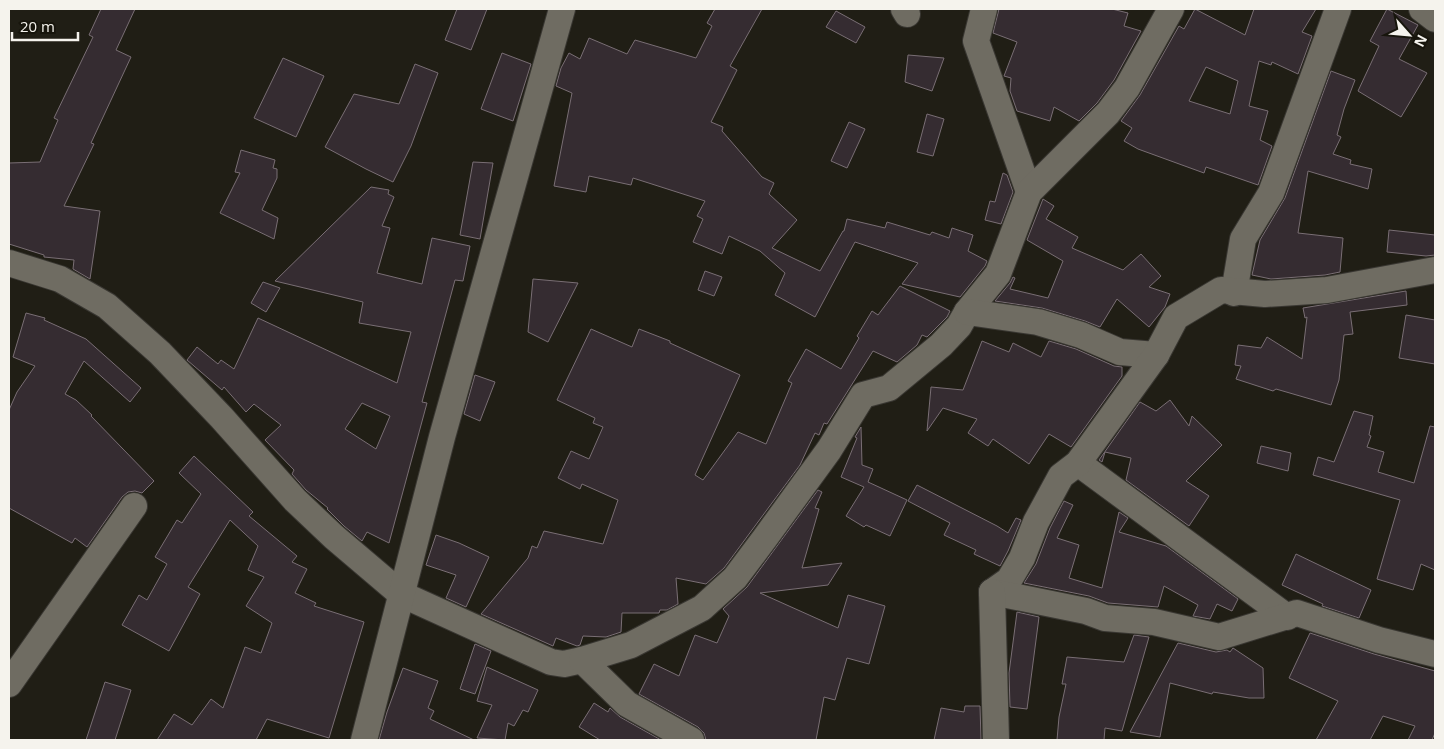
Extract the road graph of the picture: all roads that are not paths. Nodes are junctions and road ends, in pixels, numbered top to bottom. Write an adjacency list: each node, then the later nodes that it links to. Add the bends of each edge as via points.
1 (562, 9): 16 (street)
2 (984, 9): 7 (street, via 976,41)
3 (1171, 9): 7 (street, via 1127,88 1108,113)
4 (1338, 9): 10 (street, via 1271,193 1243,239)
5 (1422, 9): 6 (street)
6 (1435, 19)
7 (1029, 192): 11 (street, via 998,274)
8 (9, 263): 16 (street, via 60,279 107,306 160,353 295,500 334,538)
9 (1435, 270): 10 (street, via 1327,290)
10 (1234, 293): 12 (street, via 1221,290 1176,317)
11 (967, 312): 12 (street, via 1038,322 1120,352); 19 (street, via 941,345 889,388 863,394 829,450 771,530 720,592 702,608 630,645)
12 (1156, 356): 13 (street)
13 (1078, 463): 15 (street, via 1060,476 1022,558 1009,580); 17 (street)
14 (134, 506): 20 (street)
15 (992, 592): 17 (street, via 1086,611 1105,618 1154,622 1219,637); 23 (street)
16 (401, 594): 19 (street, via 552,662 564,664); 21 (street)
17 (1287, 616): 18 (street, via 1297,613 1379,640)
18 (1435, 654)
19 (582, 660): 22 (street, via 627,704)
20 (9, 684)
21 (364, 740)
22 (691, 740)
23 (996, 740)

